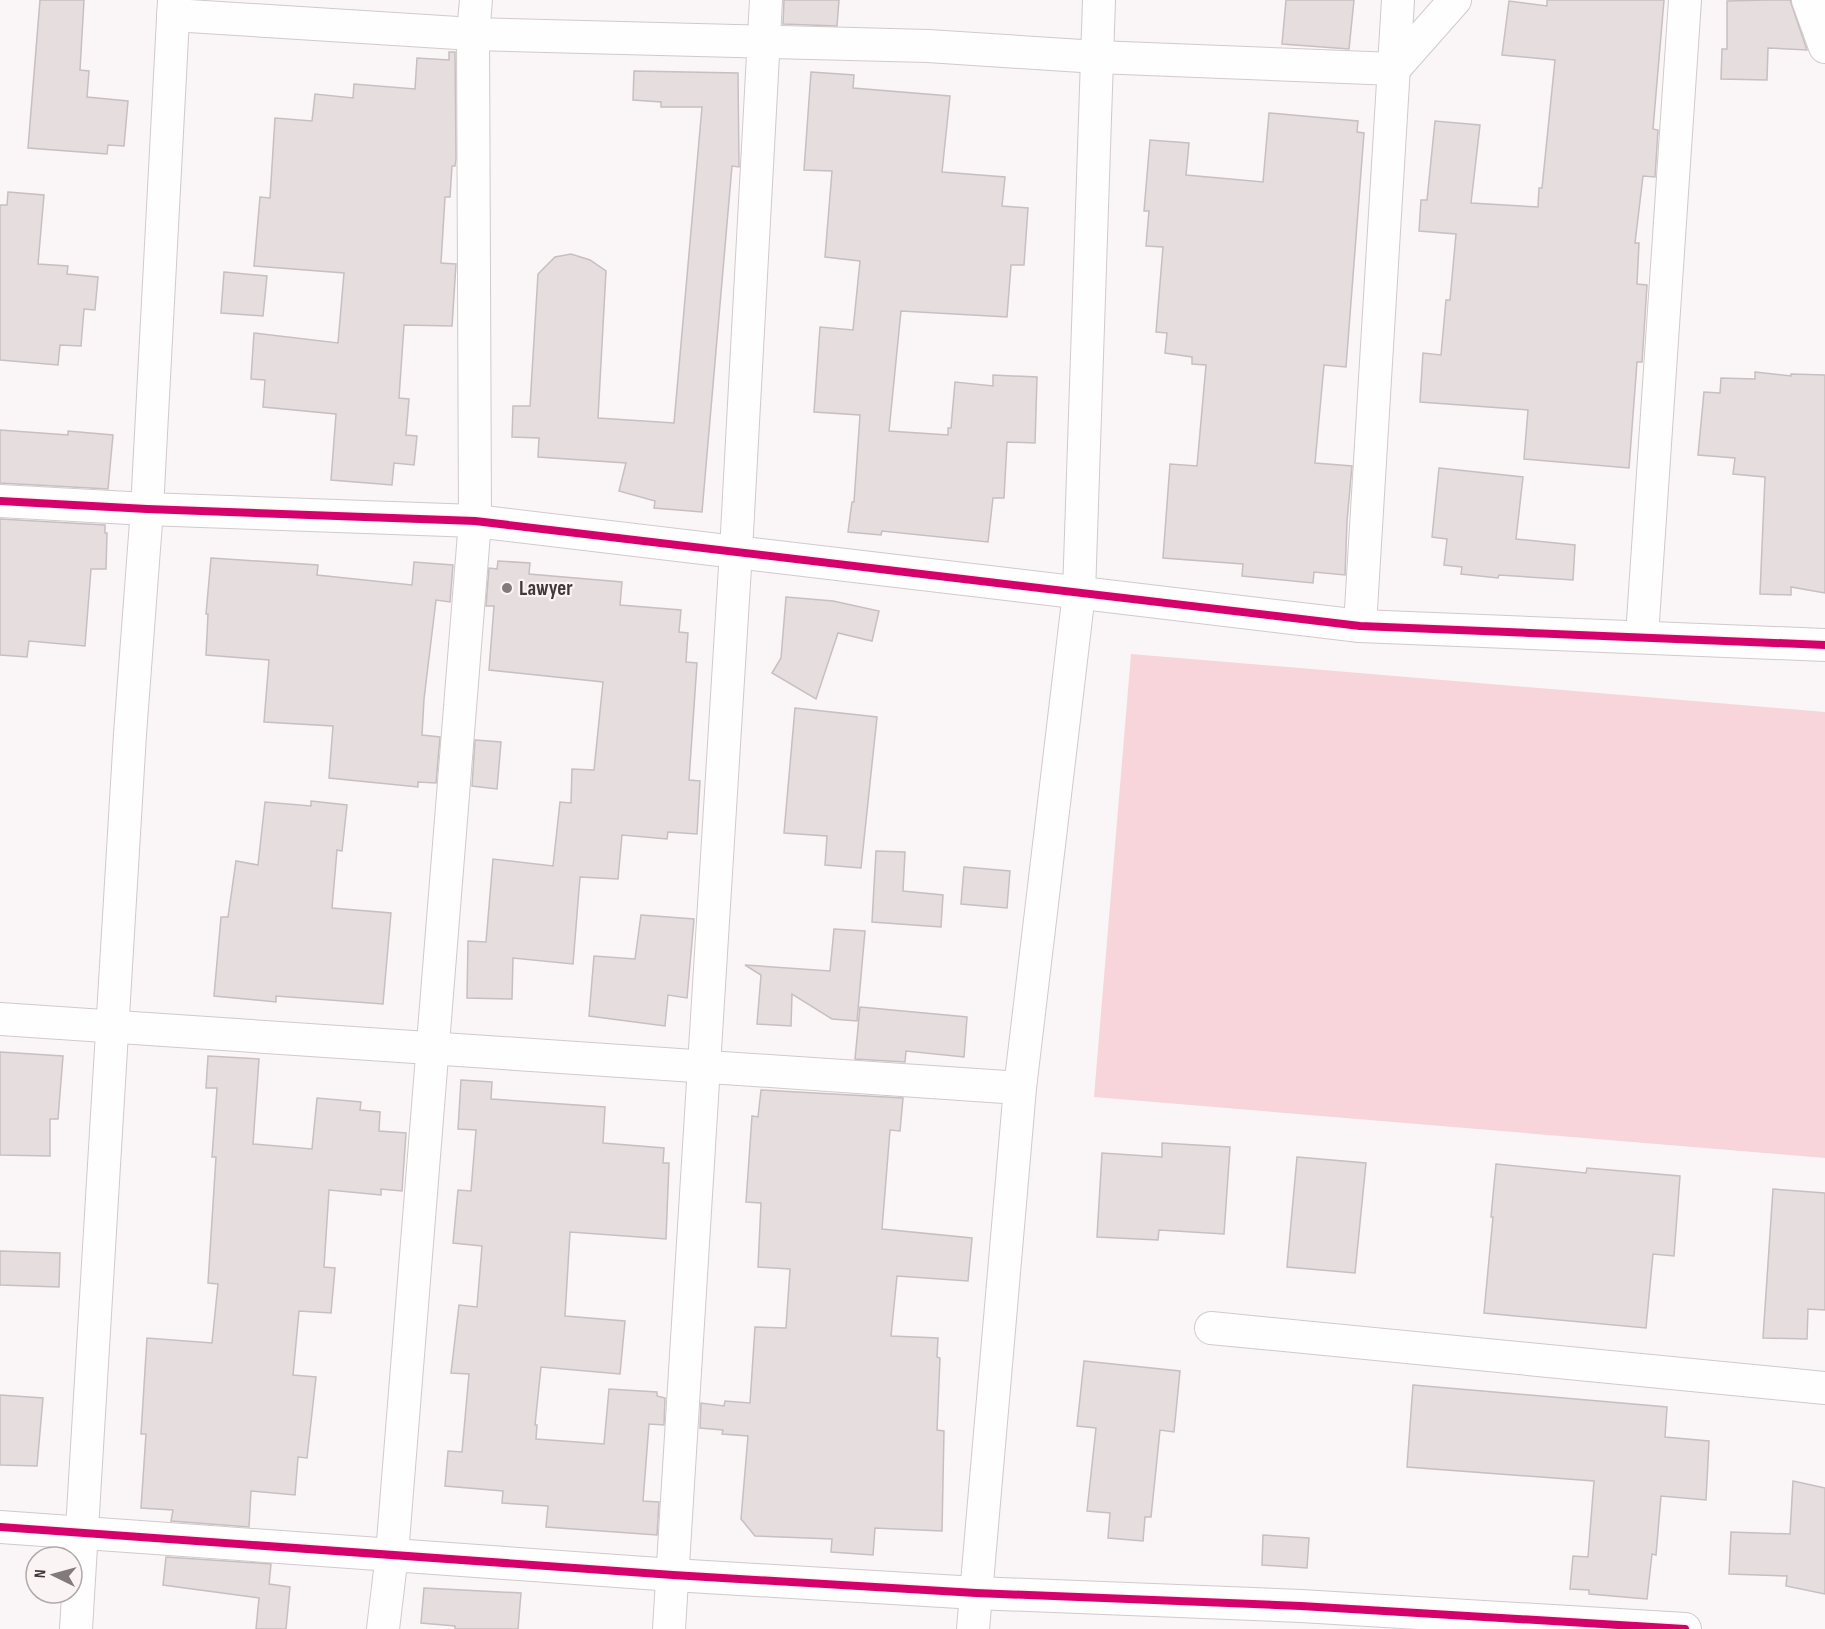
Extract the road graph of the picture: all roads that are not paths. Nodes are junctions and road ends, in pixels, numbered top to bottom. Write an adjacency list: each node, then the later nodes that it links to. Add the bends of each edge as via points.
1 (476, 0): 9 (street)
2 (766, 0): 10 (street)
3 (1099, 0): 12 (street)
4 (1398, 0): 13 (street)
5 (1455, 0): 13 (street)
6 (1685, 0): 20 (street)
7 (1808, 0): 11 (street)
8 (174, 8): 9 (street); 15 (street)
9 (473, 34): 10 (street); 16 (street)
10 (763, 41): 12 (street); 17 (street)
11 (1825, 47)
12 (1097, 57): 13 (street); 18 (street)
13 (1394, 69): 19 (street)
14 (0, 501): 15 (street)
15 (147, 509): 16 (street); 23 (street)
16 (475, 521): 17 (street); 24 (street)
17 (736, 551): 18 (street); 25 (street)
18 (1079, 593): 19 (street); 26 (street)
19 (1360, 626): 20 (street)
20 (1642, 636): 21 (street)
21 (1825, 645)
22 (0, 1019): 23 (street)
23 (112, 1027): 24 (street); 30 (street)
24 (434, 1049): 25 (street); 31 (street)
25 (704, 1067): 26 (street); 32 (street)
26 (1020, 1088): 33 (street)
27 (1211, 1328): 28 (street)
28 (1825, 1388)
29 (0, 1527): 30 (street)
30 (82, 1534): 31 (street); 36 (street)
31 (392, 1554): 32 (street); 37 (street)
32 (673, 1575): 33 (street); 38 (street)
33 (976, 1593): 34 (street); 39 (street)
34 (1300, 1618): 35 (street)
35 (1570, 1625): 40 (street)
36 (76, 1629)
37 (383, 1629)
38 (669, 1629)
39 (973, 1629)
40 (1685, 1629)

